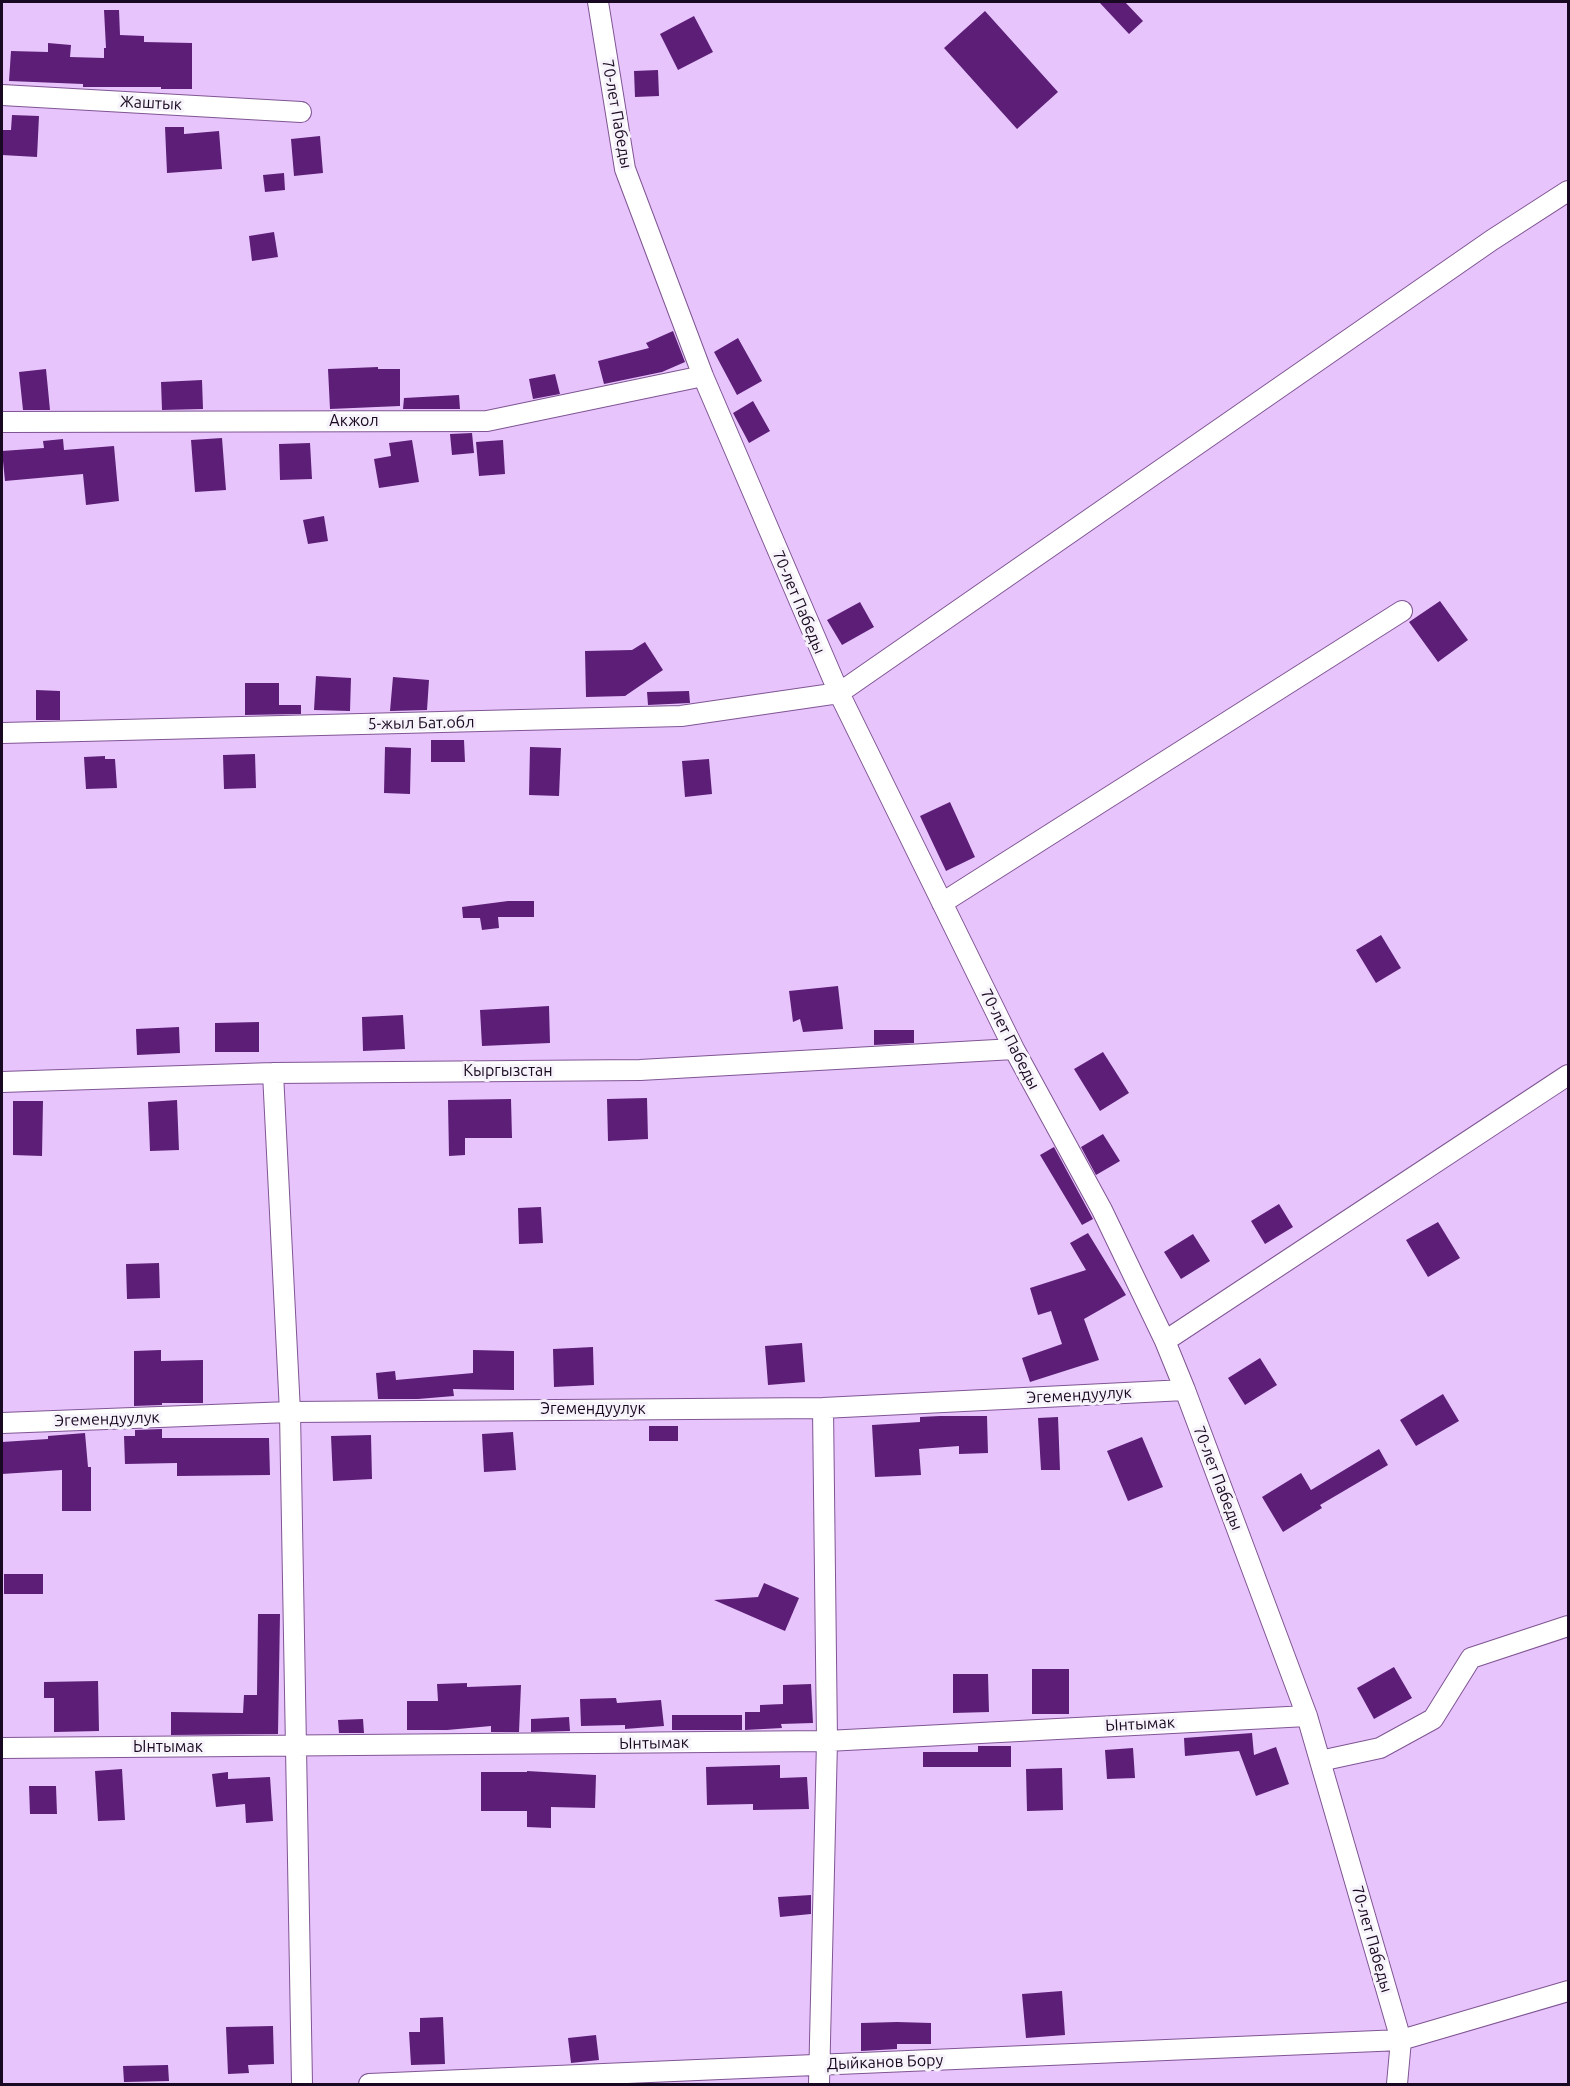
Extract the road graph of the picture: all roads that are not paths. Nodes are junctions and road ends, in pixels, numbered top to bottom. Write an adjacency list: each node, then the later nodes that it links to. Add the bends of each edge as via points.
1 (598, 2): 5 (street, 70-лет Пабеды, via 625,169)
2 (2, 95): 3 (street, Жаштык)
3 (301, 112)
4 (1569, 191): 8 (street, via 1492,240)
5 (703, 376): 6 (street, Акжол, via 487,421); 8 (street, 70-лет Пабеды)
6 (2, 422)
7 (1402, 611): 10 (street)
8 (838, 693): 9 (street, 5-жыл Бат.обл, via 681,716); 10 (street, 70-лет Пабеды)
9 (2, 733)
10 (942, 903): 11 (street, 70-лет Пабеды)
11 (1014, 1049): 12 (street, Кыргызстан, via 640,1070); 15 (street, 70-лет Пабеды, via 1102,1210)
12 (273, 1073): 14 (street, Кыргызстан); 18 (street)
13 (1569, 1075): 15 (street)
14 (2, 1082)
15 (1165, 1341): 16 (street, 70-лет Пабеды)
16 (1185, 1390): 17 (street, Эгемендуулук); 21 (street, 70-лет Пабеды)
17 (823, 1408): 18 (street, Эгемендуулук); 22 (street)
18 (290, 1412): 19 (street, Эгемендуулук); 23 (street)
19 (2, 1423)
20 (1569, 1626): 25 (street, via 1471,1658 1433,1719 1380,1748)
21 (1307, 1716): 22 (street, Ынтымак); 25 (street, 70-лет Пабеды)
22 (826, 1741): 23 (street, Ынтымак); 28 (street)
23 (296, 1747): 24 (street, Ынтымак); 29 (street)
24 (2, 1748)
25 (1320, 1761): 27 (street, 70-лет Пабеды)
26 (1569, 1991): 27 (street, Дыйканов Бору)
27 (1401, 2040): 28 (street, Дыйканов Бору); 31 (street, 70-лет Пабеды)
28 (819, 2075): 30 (street, Дыйканов Бору)
29 (302, 2085)
30 (369, 2085)
31 (1397, 2085)

